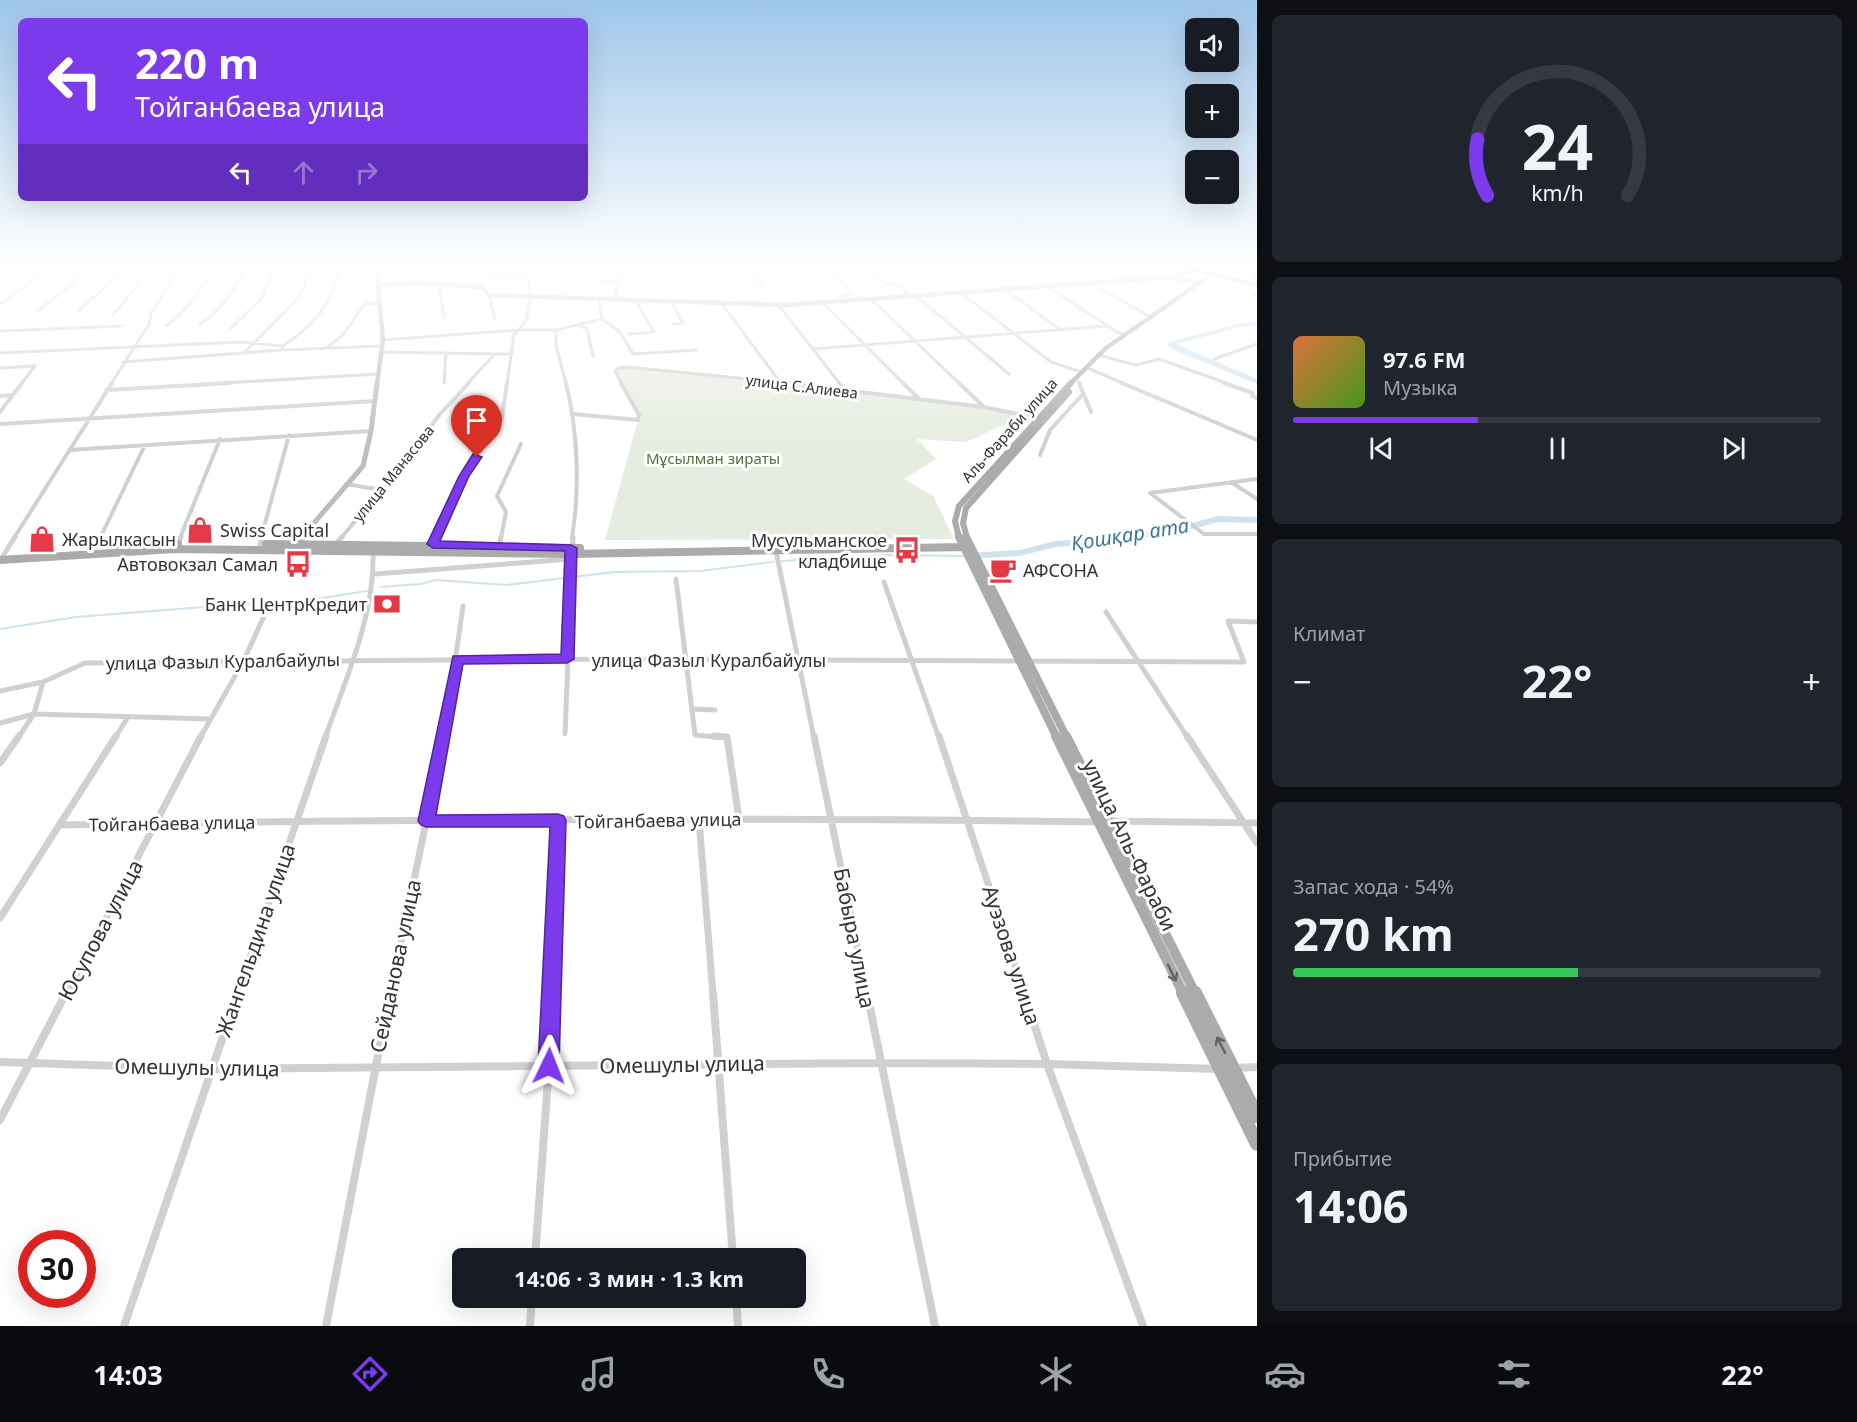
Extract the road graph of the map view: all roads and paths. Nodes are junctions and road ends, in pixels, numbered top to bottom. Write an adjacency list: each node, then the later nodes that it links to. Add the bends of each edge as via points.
1 (122, 326): 28 (street)
2 (148, 326): 37 (street)
3 (234, 326): 23 (street)
4 (271, 326): 34 (street)
5 (309, 326): 39 (street)
6 (349, 326): 40 (street)
7 (381, 326): 38 (main road)
8 (522, 326): 25 (street)
9 (578, 326): 24 (street); 26 (street)
10 (589, 326): 24 (street)
11 (612, 326): 41 (street, via 620,332 633,354)
12 (650, 326): 30 (street, via 654,332)
13 (739, 326): 56 (street)
14 (795, 326): 42 (street)
15 (846, 326): 36 (street)
16 (899, 326): 33 (street)
17 (950, 326): 32 (street)
18 (1004, 326): 29 (street)
19 (1055, 326): 27 (street)
20 (1107, 326): 27 (street); 31 (street)
21 (1140, 326): 31 (main road, Аль-Фараби улица)
22 (1144, 326): 49 (main road, Аль-Фараби улица)
23 (231, 328)
24 (587, 329): 48 (street)
25 (518, 330): 26 (street); 38 (street); 47 (street)
26 (556, 330): 70 (street)
27 (1061, 330): 29 (street)
28 (0, 331)
29 (1013, 333): 32 (street); 53 (street, via 1052,362)
30 (629, 334)
31 (1126, 335): 53 (main road, Аль-Фараби улица, via 1106,348)
32 (964, 337): 33 (street); 55 (street)
33 (914, 341): 36 (street); 67 (street)
34 (250, 342): 37 (street); 39 (street); 44 (street)
35 (1257, 344): 50 (street)
36 (865, 345): 42 (street); 65 (street)
37 (134, 346): 43 (street); 51 (street)
38 (382, 346): 40 (street); 45 (street); 54 (main road)
39 (282, 348): 40 (street); 44 (street)
40 (327, 348)
41 (696, 350)
42 (813, 350): 60 (street)
43 (0, 353)
44 (244, 353): 51 (street)
45 (446, 353): 46 (street); 58 (street)
46 (495, 354): 47 (street); 85 (street, улица Манасова, via 440,414)
47 (511, 354): 91 (street, via 501,418 464,476)
48 (593, 356)
49 (1102, 356): 53 (main road, Аль-Фараби улица); 64 (street, via 1136,365 1159,359 1253,393)
50 (1214, 359)
51 (123, 363): 59 (street)
52 (0, 368): 62 (street, via 35,366)
53 (1086, 369): 57 (main road, Аль-Фараби улица); 72 (main road, Аль-Фараби улица); 77 (street)
54 (378, 374): 59 (street); 66 (main road)
55 (1009, 374)
56 (781, 382): 60 (street, улица С.Алиева); 70 (street, улица С.Алиева, via 618,368 617,378 638,420)
57 (1079, 382): 61 (street); 72 (main road, Аль-Фараби улица)
58 (444, 383)
59 (106, 390): 71 (street)
60 (845, 391): 65 (street, улица С.Алиева)
61 (1083, 394): 69 (street); 81 (street, via 1050,430)
62 (12, 395): 63 (street); 68 (street)
63 (0, 396)
64 (1257, 398)
65 (919, 399): 67 (street, улица С.Алиева)
66 (375, 401): 71 (street); 74 (main road)
67 (984, 407): 72 (street, улица С.Алиева)
68 (0, 412)
69 (1091, 412)
70 (573, 414): 99 (street, via 577,506)
71 (88, 419): 73 (street); 80 (street)
72 (1041, 419): 97 (main road, Аль-Фараби улица, via 966,508 962,522)
73 (0, 424)
74 (371, 430): 75 (street); 84 (main road, via 363,466)
75 (289, 435): 76 (street); 89 (street)
76 (220, 439): 79 (street); 88 (street)
77 (1257, 440)
78 (521, 444): 93 (street, via 497,496 506,512)
79 (145, 445): 80 (street); 95 (street)
80 (69, 450): 100 (street)
81 (1040, 455)
82 (1257, 479): 83 (street)
83 (1232, 482): 86 (street); 87 (street, via 1150,493 1204,534)
84 (346, 484): 85 (street); 92 (main road)
85 (381, 490): 90 (street, улица Манасова)
86 (1257, 499)
87 (1257, 534)
88 (178, 544): 89 (main road); 94 (main road)
89 (260, 544): 92 (main road)
90 (336, 544): 91 (main road); 92 (main road)
91 (433, 544): 93 (main road)
92 (294, 546): 94 (main road); 98 (main road)
93 (500, 546): 99 (main road)
94 (152, 547): 95 (main road); 100 (main road)
95 (96, 548): 100 (main road)
96 (776, 550): 97 (main road); 99 (main road); 114 (street, Бабыра улица)
97 (968, 550): 99 (main road); 113 (main road, улица Аль-Фараби)
98 (373, 552): 99 (main road); 101 (street, Жангельдина улица)
99 (571, 554): 101 (street); 109 (street)
100 (1, 557)
101 (375, 574): 111 (street, Жангельдина улица)
102 (676, 579): 112 (street)
103 (884, 582): 110 (street, Ауэзова улица)
104 (463, 606): 108 (street, Сейданова улица)
105 (267, 612): 116 (street, Юсупова улица)
106 (1106, 612): 115 (street)
107 (1257, 622): 115 (street, улица Фазыл Куралбайулы, via 1228,621 1244,662)
108 (458, 659): 109 (street, улица Фазыл Куралбайулы); 111 (street, улица Фазыл Куралбайулы); 132 (street, Сейданова улица)
109 (567, 659): 112 (street, улица Фазыл Куралбайулы); 125 (street)
110 (910, 659): 113 (street, улица Фазыл Куралбайулы); 114 (street, улица Фазыл Куралбайулы); 130 (street, Ауэзова улица)
111 (352, 660): 116 (street, улица Фазыл Куралбайулы); 131 (street, Жангельдина улица)
112 (687, 660): 114 (street, улица Фазыл Куралбайулы); 119 (street)
113 (1022, 660): 115 (street, улица Фазыл Куралбайулы); 134 (main road, улица Аль-Фараби)
114 (798, 661): 127 (street, Бабыра улица)
115 (1137, 661): 135 (street)
116 (243, 662): 117 (street, улица Фазыл Куралбайулы, via 85,663); 123 (street, Юсупова улица)
117 (43, 682): 118 (street, улица Фазыл Куралбайулы); 121 (street)
118 (0, 691)
119 (692, 710): 120 (street); 129 (street, via 695,735 727,736)
120 (715, 710)
121 (34, 714): 122 (street); 124 (street); 126 (street)
122 (128, 717): 123 (street); 137 (street)
123 (210, 719): 138 (street, Юсупова улица)
124 (0, 723)
125 (565, 734)
126 (0, 763)
127 (831, 818): 129 (street, Тойганбаева улица); 130 (street, Тойганбаева улица); 142 (street, Бабыра улица)
128 (699, 819): 129 (street, Тойганбаева улица); 133 (street, Тойганбаева улица); 144 (street)
129 (739, 819)
130 (968, 819): 134 (street, Тойганбаева улица); 145 (street, Ауэзова улица)
131 (296, 821): 132 (street, Тойганбаева улица); 138 (street, Тойганбаева улица); 150 (street, Жангельдина улица)
132 (426, 821): 133 (street, Тойганбаева улица); 148 (street, Сейданова улица)
133 (558, 821): 146 (street)
134 (1103, 821): 135 (street, Тойганбаева улица); 149 (main road, улица Аль-Фараби, one-way to 134); 151 (main road, улица Аль-Фараби, one-way to 151)
135 (1244, 823): 136 (street, Тойганбаева улица); 139 (street)
136 (1257, 823)
137 (59, 825): 138 (street, Тойганбаева улица); 140 (street)
138 (156, 825): 143 (street, Юсупова улица)
139 (1257, 843)
140 (0, 918)
141 (0, 1062): 143 (street, Омешулы улица)
142 (879, 1062): 144 (street, Омешулы улица); 145 (street, Омешулы улица); 163 (street, Бабыра улица)
143 (30, 1063): 150 (street, Омешулы улица); 153 (street, Юсупова улица)
144 (716, 1064): 146 (street, Омешулы улица); 156 (street)
145 (1047, 1064): 151 (street, Омешулы улица); 164 (street, Ауэзова улица)
146 (549, 1066): 148 (street, Омешулы улица); 155 (street)
147 (1257, 1067): 149 (street, Омешулы улица)
148 (374, 1068): 150 (street, Омешулы улица); 160 (street, Сейданова улица)
149 (1233, 1068): 151 (street, Омешулы улица); 152 (main road, улица Аль-Фараби)
150 (211, 1069): 159 (street, Жангельдина улица)
151 (1219, 1069): 154 (main road, улица Аль-Фараби)
152 (1257, 1116)
153 (0, 1120)
154 (1257, 1144)
155 (536, 1248)
156 (732, 1248)
157 (531, 1308): 161 (street)
158 (737, 1308): 162 (street)
159 (124, 1326)
160 (326, 1326)
161 (530, 1326)
162 (738, 1326)
163 (935, 1326)
164 (1143, 1326)

